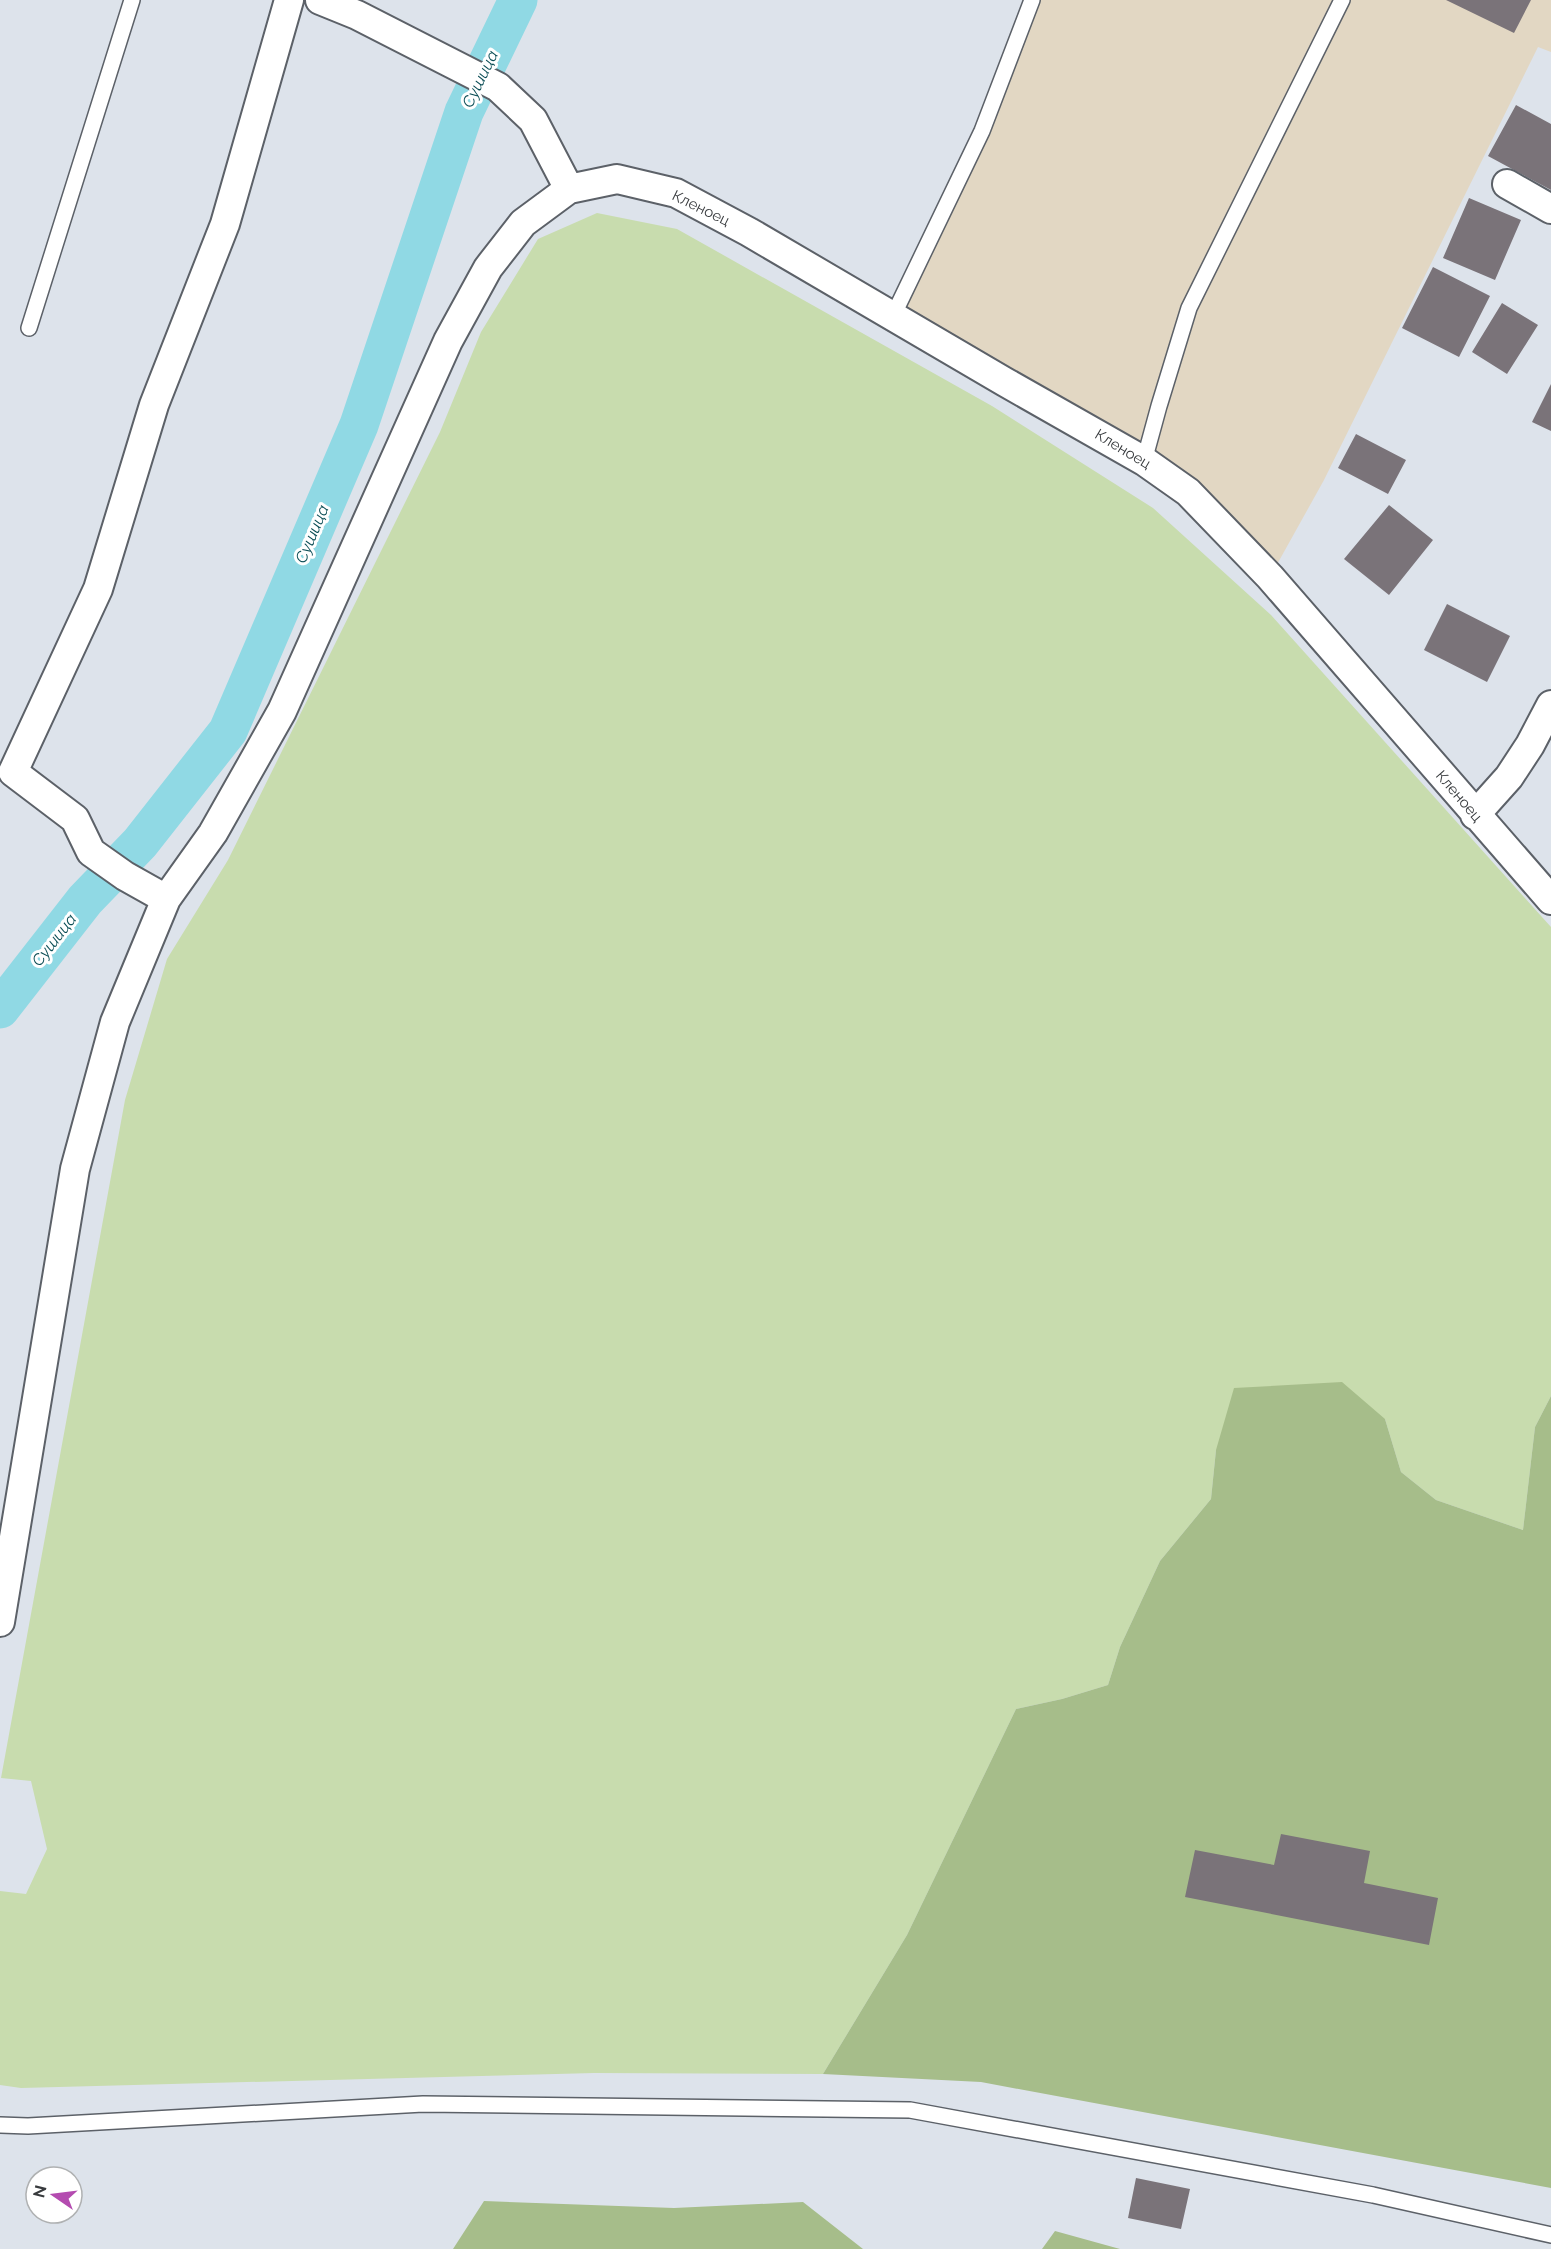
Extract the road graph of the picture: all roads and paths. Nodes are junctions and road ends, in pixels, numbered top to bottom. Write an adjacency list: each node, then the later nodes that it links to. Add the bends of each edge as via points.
1 (132, 0): 11 (lane)
2 (289, 0): 15 (street, via 225,224 154,405 98,589 13,772 75,819 91,852)
3 (320, 0): 6 (street)
4 (1032, 0): 10 (lane, via 982,131)
5 (1342, 0): 12 (lane, via 1189,308)
6 (360, 8): 8 (street, via 444,62 498,87 532,120)
7 (1507, 184): 9 (street)
8 (569, 189): 10 (street, Кленоец, via 617,179 676,193); 15 (street, via 523,223 488,268 448,341 282,711 213,833)
9 (1551, 209)
10 (893, 316): 12 (street, Кленоец)
11 (29, 327)
12 (1144, 461): 14 (street, Кленоец, via 1188,492 1270,577)
13 (1551, 705): 14 (street, via 1514,769)
14 (1475, 815): 16 (street, Кленоец)
15 (166, 899): 17 (street, via 115,1022 75,1169)
16 (1551, 900)
17 (0, 1622)
18 (0, 2125): 19 (lane, via 423,2104 910,2110 1373,2195)
19 (1551, 2235)

